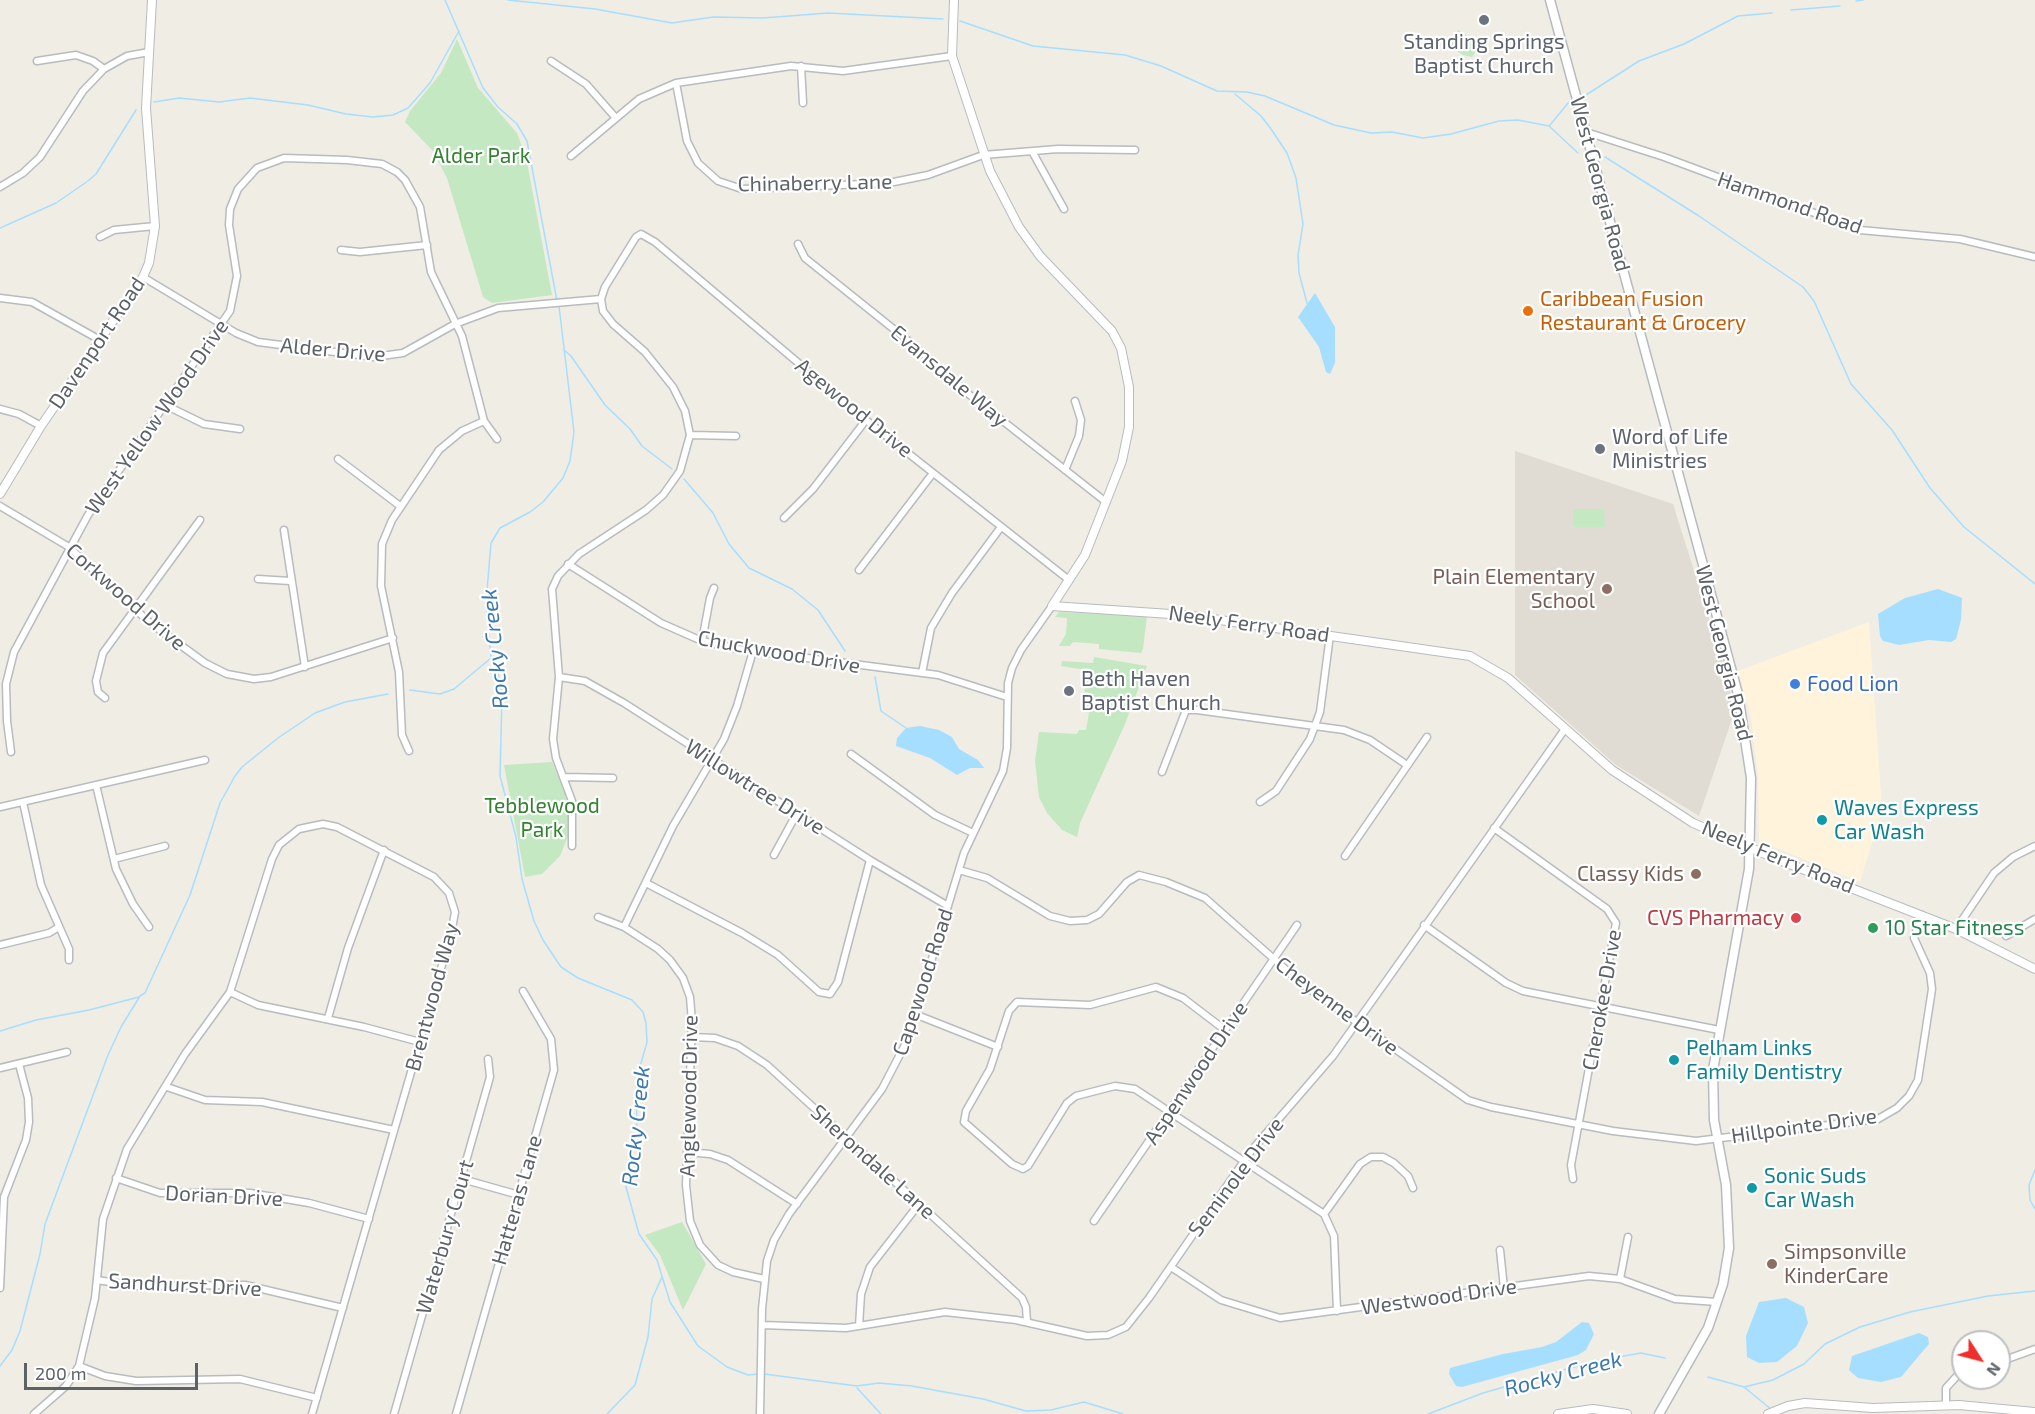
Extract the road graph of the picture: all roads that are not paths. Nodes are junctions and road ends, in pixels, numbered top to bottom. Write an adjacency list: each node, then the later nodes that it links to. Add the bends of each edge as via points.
1 (152, 0): 4 (street, Davenport Road)
2 (954, 0): 5 (street)
3 (1550, 0): 13 (main road, West Georgia Road)
4 (149, 52): 9 (street, via 127,56); 20 (street, Davenport Road, via 146,108)
5 (952, 56): 8 (street, via 843,71); 16 (street)
6 (38, 61): 9 (street, via 76,55)
7 (551, 61): 12 (street, via 586,84)
8 (801, 66): 10 (street); 11 (street)
9 (104, 69): 18 (street, via 83,91 39,157 23,173)
10 (676, 83): 12 (street, via 649,94); 16 (street, Chinaberry Lane, via 691,153 707,174 728,186 754,189 889,183 928,175)
11 (803, 102)
12 (615, 117): 17 (street)
13 (1586, 132): 25 (street, Hammond Road, via 1860,230 1960,239); 93 (main road, West Georgia Road, via 1738,694 1751,778)
14 (1135, 150): 15 (street, Chinaberry Lane, via 1058,149)
15 (1033, 153): 16 (street, Chinaberry Lane); 19 (street)
16 (983, 155): 46 (street, via 1031,244 1107,324 1120,348 1129,387 1129,435)
17 (571, 156)
18 (1, 184)
19 (1064, 209)
20 (155, 226): 21 (street, via 114,230); 26 (street, Davenport Road)
21 (100, 237)
22 (798, 244): 43 (street, Evansdale Way, via 805,258)
23 (427, 245): 24 (street, via 360,252); 29 (street, West Yellow Wood Drive, via 417,198 405,180 390,168 365,162 302,158 269,162 248,176 231,203 229,225 236,284 230,311); 30 (street, West Yellow Wood Drive, via 434,280)
24 (341, 250)
25 (2035, 257)
26 (143, 278): 29 (street, Alder Drive); 31 (street, Davenport Road)
27 (0, 298): 31 (street, via 32,302)
28 (601, 299): 30 (street, Alder Drive, via 498,308); 35 (street, Agewood Drive, via 641,234); 39 (street, via 607,317 645,352 673,387 685,411)
29 (222, 324): 30 (street, Alder Drive, via 269,345 383,357 403,353); 33 (street, West Yellow Wood Drive)
30 (455, 324): 36 (street, West Yellow Wood Drive, via 468,354)
31 (100, 340): 37 (street, Davenport Road)
32 (1075, 401): 43 (street, via 1081,420 1079,436)
33 (165, 405): 38 (street, via 204,424); 53 (street, West Yellow Wood Drive, via 108,483)
34 (0, 409): 37 (street)
35 (866, 420): 44 (street, Agewood Drive); 49 (street, via 813,489)
36 (484, 422): 41 (street); 48 (street, via 462,431 444,445)
37 (40, 426): 45 (street, Davenport Road)
38 (240, 429)
39 (690, 435): 40 (street); 54 (street, via 680,471 663,495 586,547)
40 (736, 436)
41 (497, 439)
42 (338, 459): 48 (street)
43 (1065, 470): 46 (street, Evansdale Way)
44 (933, 473): 51 (street, Agewood Drive); 55 (street)
45 (0, 494)
46 (1106, 502): 57 (street, via 1090,544)
47 (0, 506): 53 (street, Corkwood Drive)
48 (400, 506): 63 (street, via 388,528 380,557 381,586)
49 (784, 518)
50 (200, 520): 61 (street)
51 (1001, 527): 57 (street, Agewood Drive); 67 (street, via 931,628)
52 (284, 530): 58 (street)
53 (69, 547): 61 (street, Corkwood Drive); 75 (street, West Yellow Wood Drive, via 22,635 10,666 6,704)
54 (568, 564): 64 (street, Chuckwood Drive, via 661,623); 68 (street, via 555,583 552,596)
55 (859, 570)
56 (258, 579): 58 (street)
57 (1068, 580): 60 (street)
58 (290, 581): 66 (street)
59 (714, 588): 64 (street)
60 (1052, 606): 62 (street, Neely Ferry Road, via 1155,611); 70 (street, Capewood Road, via 1016,658)
61 (134, 608): 66 (street, Corkwood Drive, via 194,656 227,674 262,679); 69 (street, via 100,661 96,686)
62 (1330, 635): 71 (street); 72 (street, Neely Ferry Road, via 1456,653 1482,661 1508,678)
63 (393, 638): 66 (street, Corkwood Drive); 74 (street, via 401,683 402,735)
64 (702, 641): 65 (street, Chuckwood Drive)
65 (753, 651): 67 (street, Chuckwood Drive); 78 (street, via 734,714)
66 (306, 667)
67 (922, 674): 70 (street, Chuckwood Drive, via 945,677)
68 (559, 677): 78 (street, Willowtree Drive, via 594,685); 81 (street, via 553,739)
69 (105, 698)
70 (1007, 698): 89 (street, Capewood Road, via 1003,771)
71 (1315, 724): 79 (street, via 1361,736); 80 (street, via 1186,710); 85 (street, via 1303,751 1276,791)
72 (1565, 729): 88 (street, Seminole Drive); 93 (street, Neely Ferry Road, via 1612,770 1674,811)
73 (1427, 736): 79 (street)
74 (409, 751)
75 (11, 752)
76 (851, 754): 89 (street, via 935,815)
77 (205, 760): 83 (street)
78 (713, 760): 87 (street, Willowtree Drive); 100 (street, via 673,826)
79 (1407, 765): 96 (street)
80 (1162, 772)
81 (563, 777): 82 (street); 91 (street, via 573,807)
82 (613, 778)
83 (96, 785): 84 (street); 97 (street)
84 (22, 802): 86 (street); 107 (street, via 41,885)
85 (1260, 802)
86 (0, 807)
87 (797, 813): 95 (street); 98 (street, Willowtree Drive)
88 (1494, 828): 106 (street, Seminole Drive); 118 (street, Cherokee Drive, via 1613,915 1617,932)
89 (973, 833): 99 (street, Capewood Road)
90 (165, 846): 97 (street)
91 (572, 846)
92 (2035, 846): 110 (street, via 1994,873)
93 (1750, 849): 102 (street, Neely Ferry Road); 123 (main road, West Georgia Road)
94 (384, 850): 117 (street, Brentwood Way, via 328,825 299,829 285,838 272,859); 120 (street, via 348,948); 125 (street, Brentwood Way, via 439,880 454,904 455,919)
95 (774, 855)
96 (1345, 856)
97 (114, 859): 108 (street, via 121,882)
98 (870, 860): 100 (street, via 838,982 830,994 819,992 750,937); 101 (street, Willowtree Drive)
99 (959, 870): 101 (street, Capewood Road); 113 (street, Cheyenne Drive, via 987,878 1050,916 1070,921 1087,920 1099,914 1127,882 1139,875 1149,876 1205,898)
100 (646, 883): 109 (street)
101 (948, 906): 119 (street, Capewood Road)
102 (1922, 915): 110 (street, Neely Ferry Road); 136 (street, Hillpointe Drive, via 1914,938 1930,973 1932,989 1918,1080 1909,1096 1878,1119)
103 (598, 916): 109 (street, Anglewood Drive)
104 (2035, 919): 111 (street)
105 (1297, 924): 113 (street, Aspenwood Drive)
106 (1424, 925): 118 (street, via 1515,987); 121 (street, Seminole Drive)
107 (59, 927): 112 (street); 114 (street, via 69,949)
108 (149, 927)
109 (624, 927): 124 (street, Anglewood Drive, via 665,955 680,972 690,997)
110 (1956, 929): 115 (street, Neely Ferry Road)
111 (2006, 936)
112 (0, 945)
113 (1274, 958): 121 (street, Cheyenne Drive, via 1301,983); 122 (street, Aspenwood Drive)
114 (69, 960)
115 (2035, 968)
116 (523, 991): 143 (street, Hatteras Lane, via 547,1030 555,1060)
117 (230, 992): 120 (street, via 258,1005); 131 (street, Brentwood Way, via 185,1054)
118 (1602, 1007): 123 (street); 133 (street, Cherokee Drive)
119 (916, 1016): 126 (street); 135 (street, Capewood Road, via 893,1069)
120 (328, 1018): 125 (street)
121 (1356, 1022): 133 (street, Cheyenne Drive, via 1468,1100); 138 (street, Seminole Drive)
122 (1225, 1030): 126 (street, via 1183,998 1156,987 1090,1005 1017,1002 1009,1011); 132 (street, Aspenwood Drive)
123 (1719, 1030): 136 (main road, West Georgia Road, via 1713,1070)
124 (692, 1037): 135 (street, Sherondale Lane, via 722,1040 753,1054); 137 (street, Anglewood Drive)
125 (420, 1042): 134 (street, Brentwood Way)
126 (998, 1047): 132 (street, via 964,1122 1019,1168 1028,1166 1067,1103 1081,1094 1126,1086)
127 (67, 1052): 129 (street)
128 (488, 1059): 140 (street, Waterbury Court, via 490,1077)
129 (19, 1064): 130 (street); 149 (street, via 28,1098 29,1122 26,1140 5,1191)
130 (0, 1068)
131 (167, 1087): 134 (street, via 205,1100 262,1102); 139 (street, Brentwood Way, via 127,1149)
132 (1170, 1112): 138 (street); 148 (street, Aspenwood Drive)
133 (1579, 1124): 136 (street, Cheyenne Drive, via 1676,1140); 141 (street, Cherokee Drive, via 1571,1165)
134 (394, 1130): 147 (street, Brentwood Way)
135 (847, 1139): 144 (street, Capewood Road); 145 (street, Sherondale Lane)
136 (1718, 1139): 158 (main road, West Georgia Road, via 1729,1230 1726,1270)
137 (687, 1152): 144 (street, via 728,1160); 153 (street, Anglewood Drive, via 688,1212 700,1245 726,1269)
138 (1244, 1161): 146 (street); 152 (street, Seminole Drive)
139 (116, 1178): 147 (street, Dorian Drive, via 160,1193 250,1193); 155 (street, Brentwood Way, via 103,1219)
140 (462, 1179): 143 (street); 173 (street, Waterbury Court)
141 (1573, 1179)
142 (1413, 1188): 146 (street, via 1408,1176 1394,1163 1383,1157 1371,1157 1360,1164)
143 (519, 1195): 174 (street, Hatteras Lane)
144 (797, 1204): 153 (street, Capewood Road, via 774,1240)
145 (919, 1204): 161 (street, Sherondale Lane, via 1022,1298); 163 (street, via 870,1267 861,1294)
146 (1324, 1214): 160 (street, via 1334,1236)
147 (369, 1219): 159 (street, Brentwood Way)
148 (1094, 1221)
149 (1, 1232): 156 (street)
150 (1628, 1237): 154 (street)
151 (1500, 1250): 157 (street)
152 (1171, 1266): 160 (street, Westwood Drive, via 1221,1299 1269,1316 1290,1318); 161 (street, Seminole Drive, via 1136,1316 1113,1333 1087,1336)
153 (764, 1279): 162 (street, Capewood Road)
154 (1620, 1279): 157 (street, Westwood Drive, via 1589,1276); 158 (street, Westwood Drive, via 1675,1299)
155 (97, 1280): 159 (street, Sandhurst Drive, via 135,1286 245,1285); 166 (street, Brentwood Way)
156 (0, 1288)
157 (1504, 1288): 160 (street, Westwood Drive)
158 (1717, 1302): 178 (main road, West Georgia Road, via 1702,1341)
159 (343, 1308): 168 (street, Brentwood Way)
160 (1337, 1311)
161 (1027, 1322): 163 (street, Seminole Drive, via 945,1312)
162 (762, 1325): 163 (street, Seminole Drive); 175 (street, Capewood Road)
163 (859, 1326)
164 (2035, 1349): 165 (street)
165 (2011, 1358)
166 (79, 1366): 168 (street, via 105,1376 136,1381 240,1378); 171 (street, Brentwood Way, via 66,1386)
167 (1951, 1382): 169 (street, via 1946,1388)
168 (316, 1398): 172 (street, Brentwood Way)
169 (1946, 1404): 170 (street); 179 (street, via 1873,1408 1805,1403)
170 (2035, 1412)
171 (34, 1414)
172 (312, 1414)
173 (394, 1414)
174 (456, 1414)
175 (760, 1414)
176 (1558, 1414): 177 (street, via 1593,1409)
177 (1628, 1414)
178 (1659, 1414)
179 (1768, 1414)

